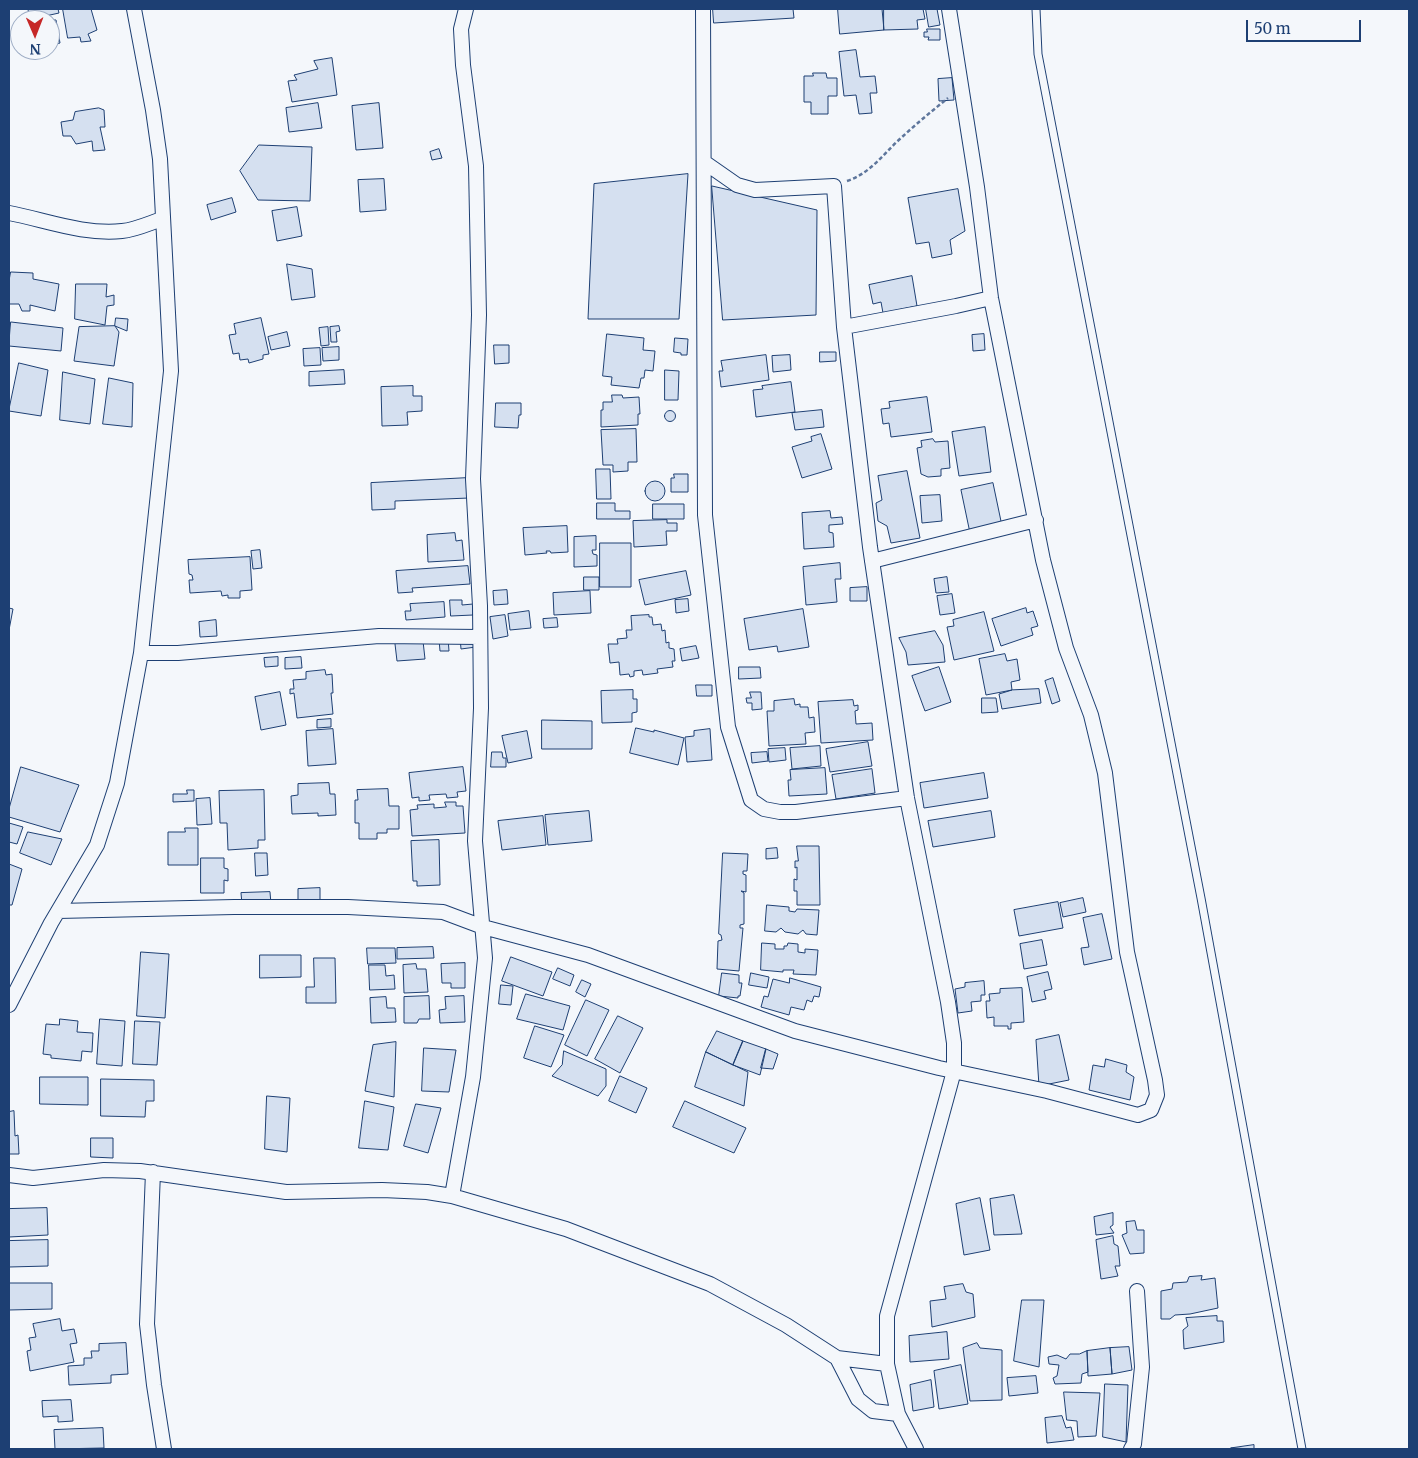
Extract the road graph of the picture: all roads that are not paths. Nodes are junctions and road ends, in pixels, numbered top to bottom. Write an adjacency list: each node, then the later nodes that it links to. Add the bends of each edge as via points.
1 (134, 9): 8 (street, via 160,159)
2 (466, 9): 13 (street, via 460,29 476,166 478,238 474,479)
3 (703, 9): 6 (street)
4 (949, 9): 9 (street)
5 (1036, 9): 30 (lane, via 1038,54 1201,898)
6 (704, 162): 10 (street, via 738,185 756,190 834,186); 15 (street, via 705,515 728,727 751,800 764,809 796,812)
7 (9, 213): 8 (street, via 82,230 123,231)
8 (162, 219): 14 (street, via 171,371)
9 (991, 298): 10 (street); 11 (street)
10 (844, 327): 12 (street)
11 (1036, 520): 12 (street); 19 (street, via 1066,648 1091,715 1104,773 1127,952 1157,1095 1151,1110 1138,1115)
12 (872, 561): 15 (street)
13 (480, 637): 14 (street, via 379,636 178,653); 17 (street, via 480,744 475,841)
14 (141, 653): 16 (street, via 117,783 97,845)
15 (907, 798): 19 (street, via 948,1002)
16 (58, 911): 17 (street, via 348,907 443,912); 18 (street)
17 (483, 927): 19 (street, via 588,955 796,1031); 22 (street, via 485,958 475,1059)
18 (9, 1005)
19 (954, 1071): 25 (street, via 887,1316)
20 (153, 1172): 21 (street, via 104,1170 33,1178); 22 (street, via 286,1192 382,1190); 27 (street, via 147,1324)
21 (9, 1175)
22 (452, 1196): 24 (street, via 566,1229 710,1284 786,1325)
23 (1137, 1291): 29 (street, via 1142,1367)
24 (836, 1358): 25 (street); 26 (street, via 858,1399 873,1411)
25 (887, 1364): 26 (street)
26 (898, 1414): 28 (street)
27 (164, 1449)
28 (916, 1449)
29 (1131, 1449)
30 (1302, 1449)

